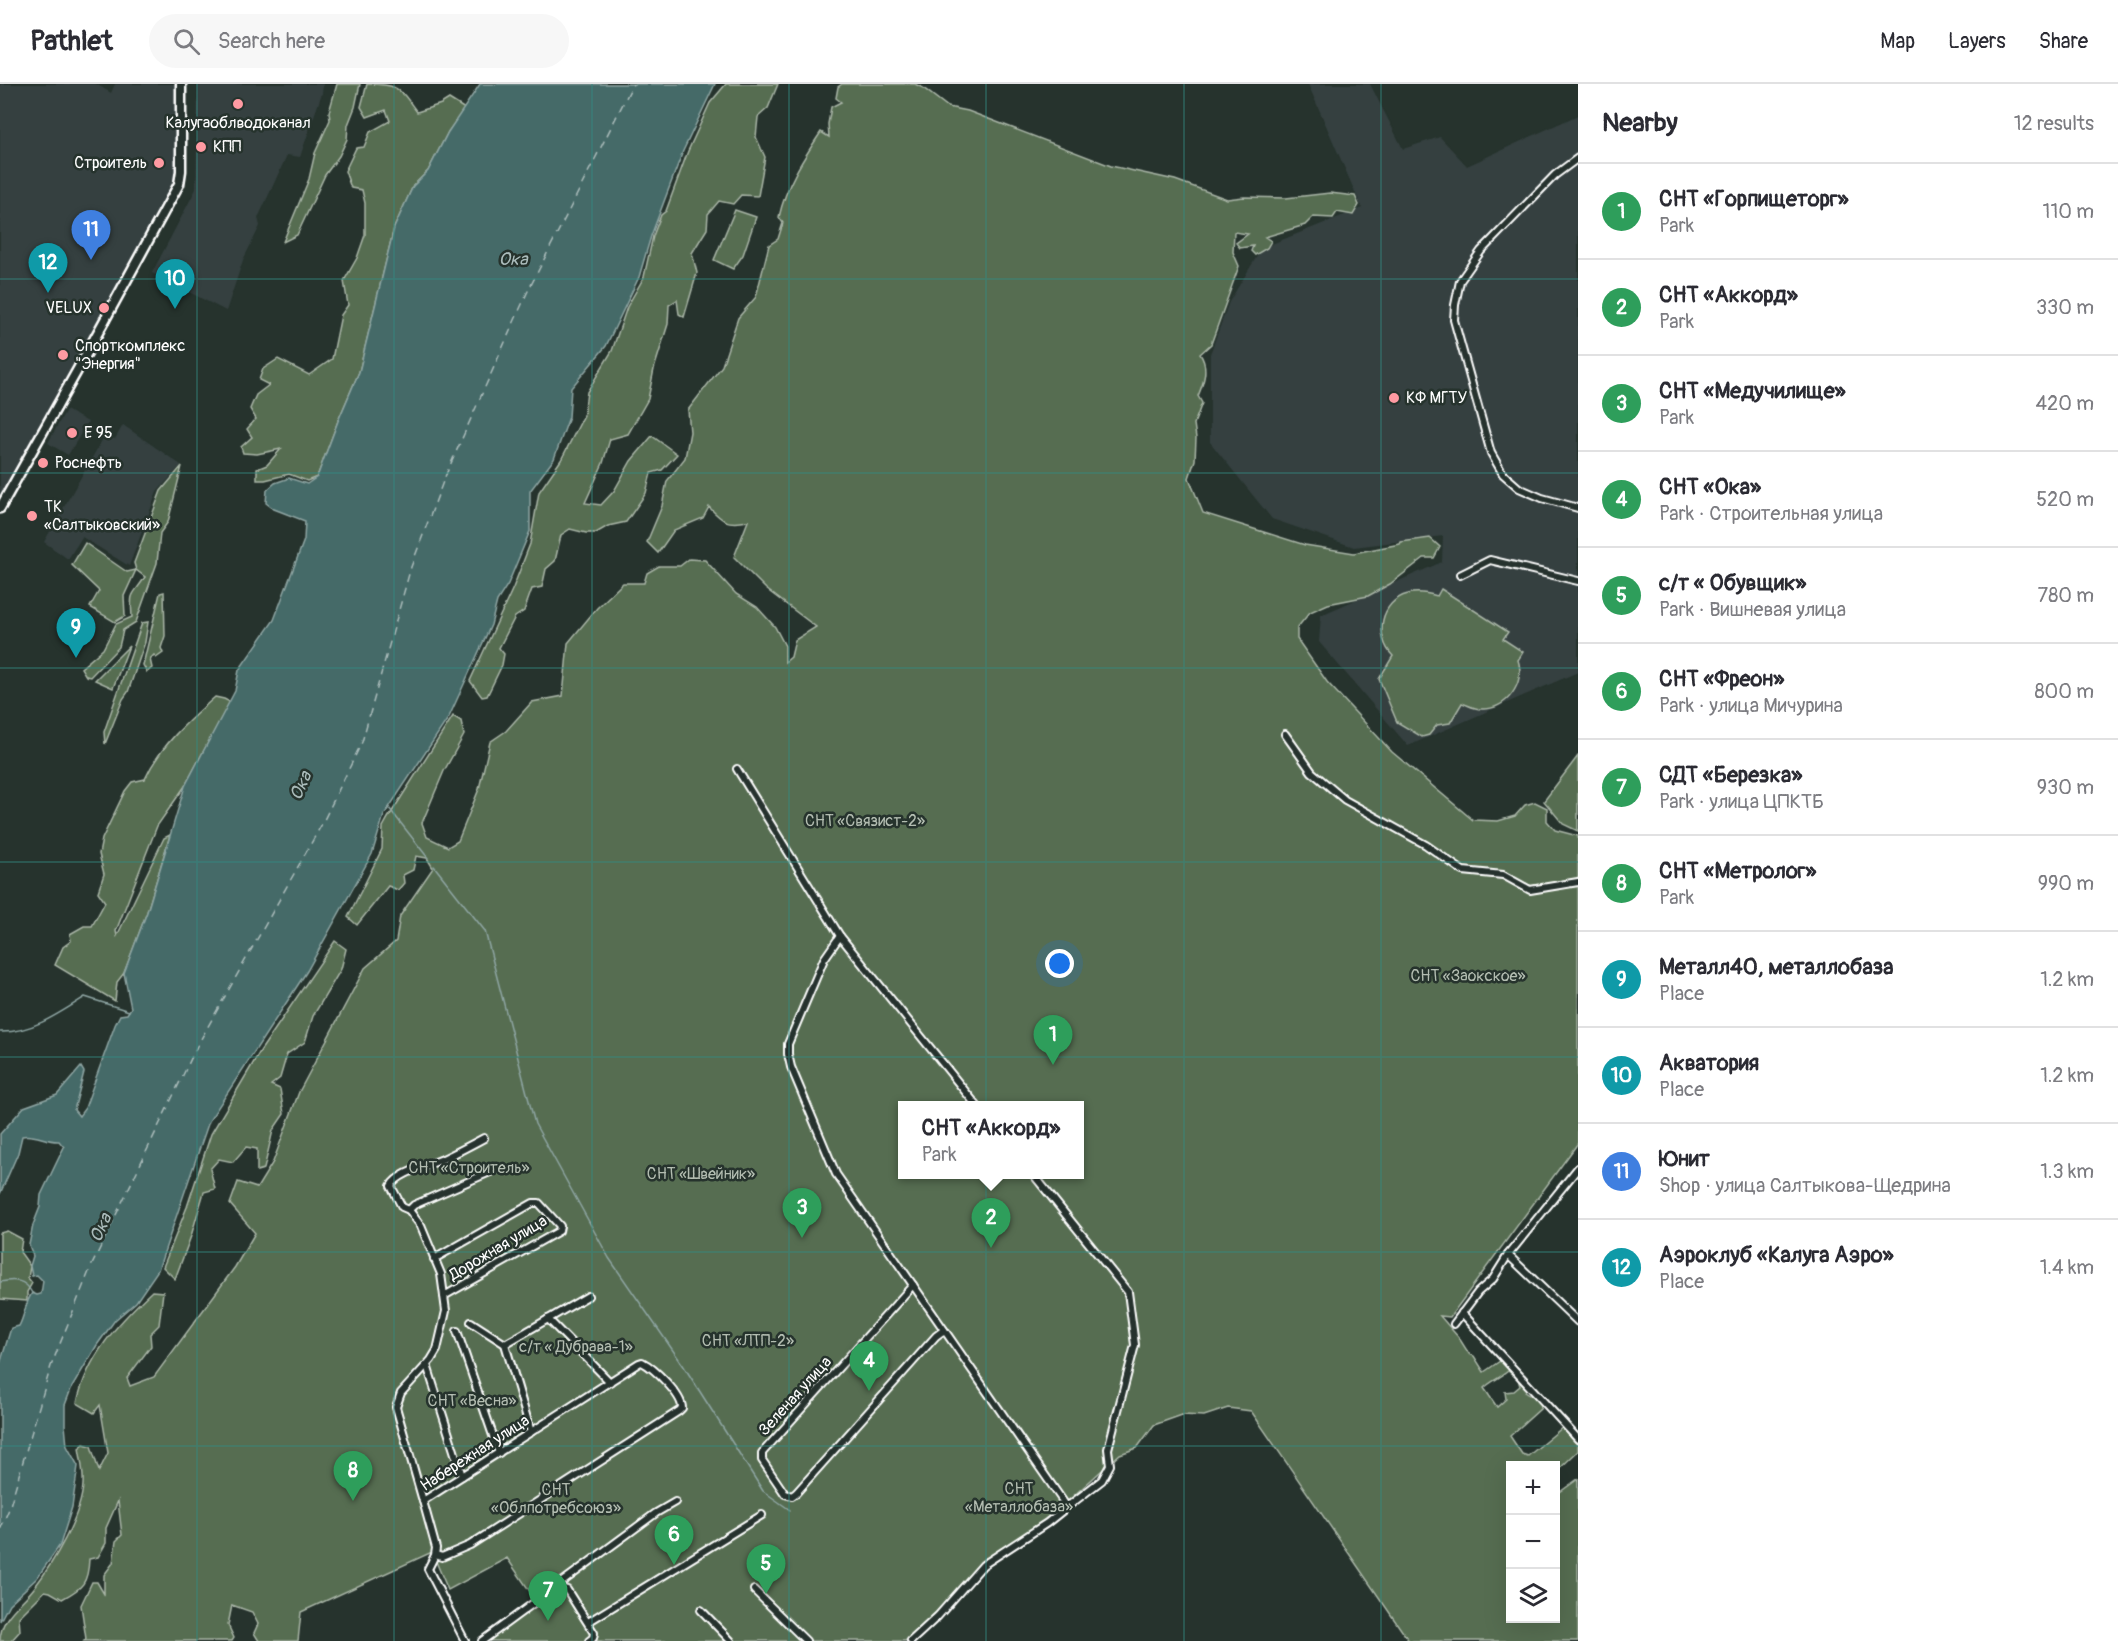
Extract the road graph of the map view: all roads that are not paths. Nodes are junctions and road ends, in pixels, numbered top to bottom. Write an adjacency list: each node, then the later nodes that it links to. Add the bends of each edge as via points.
1 (181, 84): 3 (main road, via 179,184)
2 (1578, 159): 4 (street, via 1555,175 1481,251 1461,280 1454,320 1491,453 1503,474 1519,488)
3 (0, 508)
4 (1578, 508)
5 (1460, 575): 6 (street, via 1490,560)
6 (1578, 581)
7 (1285, 734): 9 (street, via 1312,772 1345,800 1426,845 1463,871 1503,875 1530,890)
8 (737, 769): 10 (street)
9 (1578, 882)
10 (840, 936): 11 (street); 19 (street, via 824,959 788,1044 788,1054 836,1174)
11 (973, 1101)
12 (484, 1138): 16 (street, via 393,1182 391,1186 402,1207)
13 (1578, 1168): 17 (street)
14 (498, 1169): 16 (street)
15 (1037, 1179): 38 (street, via 1128,1292 1135,1345 1108,1449 1110,1465 1102,1480)
16 (409, 1210): 18 (street, via 421,1226)
17 (1508, 1255): 22 (street, via 1493,1280); 25 (street)
18 (434, 1259): 20 (street); 20 (street, Дорожная улица, via 533,1203 539,1203 560,1226 559,1231)
19 (913, 1285): 28 (street); 28 (street, Зеленая улица, via 764,1449 762,1460 785,1494 796,1493)
20 (444, 1296): 30 (street, via 446,1311 437,1350)
21 (588, 1296): 23 (street)
22 (1462, 1313): 26 (street); 33 (street)
23 (548, 1319): 29 (street); 31 (street)
24 (471, 1322): 29 (street)
25 (1578, 1322)
26 (1454, 1324)
27 (457, 1330): 34 (street)
28 (944, 1330): 38 (street)
29 (505, 1344): 32 (street)
30 (427, 1365): 35 (street); 36 (street, via 401,1393 396,1407)
31 (610, 1382): 32 (street, Набережная улица); 40 (street, Набережная улица, via 642,1362 666,1382 682,1408 470,1545 444,1556)
32 (531, 1432): 34 (street, Набережная улица)
33 (1578, 1439)
34 (499, 1453): 35 (street, Набережная улица)
35 (462, 1476): 36 (street, Набережная улица)
36 (423, 1501): 40 (street, Набережная улица)
37 (675, 1502): 42 (street)
38 (1067, 1507): 50 (street, via 983,1565)
39 (762, 1515): 44 (street)
40 (435, 1555): 45 (street, Набережная улица, via 428,1569)
41 (754, 1590): 49 (street)
42 (537, 1601): 44 (street, via 564,1589); 46 (street)
43 (701, 1610): 48 (street)
44 (588, 1622): 47 (street, via 594,1636)
45 (465, 1641)
46 (482, 1641)
47 (589, 1641)
48 (731, 1641)
49 (806, 1641)
50 (911, 1641)

